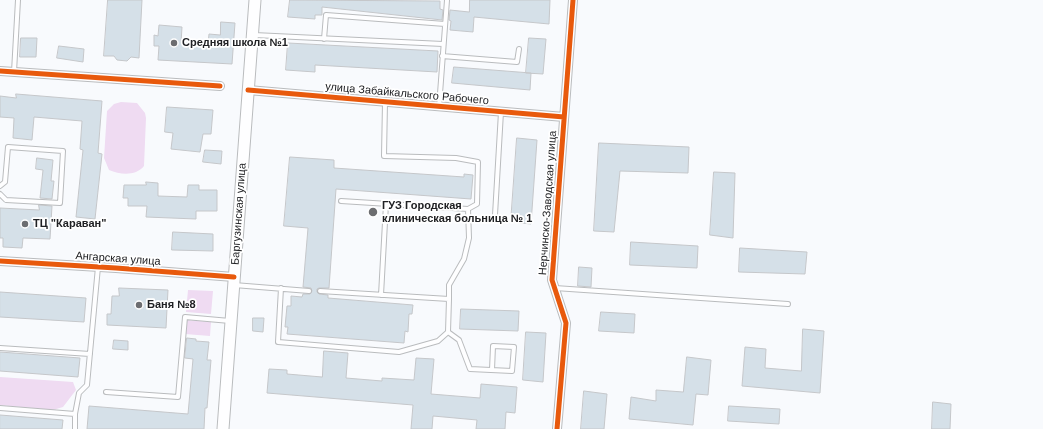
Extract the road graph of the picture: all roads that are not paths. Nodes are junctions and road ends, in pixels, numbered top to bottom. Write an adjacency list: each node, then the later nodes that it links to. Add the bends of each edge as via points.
1 (18, 0): 12 (lane)
2 (255, 0): 6 (main road, Баргузинская улица)
3 (446, 0): 5 (lane)
4 (573, 0): 18 (street, Нерчинско-Заводская улица)
5 (445, 24): 7 (lane, via 326,15); 8 (lane)
6 (252, 35): 7 (lane); 14 (main road, Баргузинская улица)
7 (324, 38): 8 (lane)
8 (443, 44): 10 (lane)
9 (519, 50): 10 (lane, via 517,62)
10 (442, 56): 16 (lane)
11 (0, 72): 12 (street)
12 (14, 73): 13 (street)
13 (220, 86)
14 (248, 90): 15 (street, улица Забайкальского Рабочего); 27 (main road, Баргузинская улица)
15 (385, 102): 16 (street, улица Забайкальского Рабочего); 23 (lane, via 384,156 456,158 478,162 477,204)
16 (439, 107): 17 (street, улица Забайкальского Рабочего)
17 (501, 112): 18 (street, улица Забайкальского Рабочего); 24 (lane)
18 (564, 117): 29 (street, Нерчинско-Заводская улица, via 552,280)
19 (0, 186): 20 (lane, via 5,182 8,147 63,151 60,203 6,200)
20 (0, 194)
21 (341, 201): 22 (lane)
22 (386, 204): 23 (lane); 32 (lane)
23 (468, 209): 33 (lane, via 469,238 464,259 450,285)
24 (495, 215)
25 (0, 261): 26 (street, Ангарская улица)
26 (98, 267): 27 (street, Ангарская улица); 38 (lane)
27 (234, 281): 28 (lane); 35 (main road, Баргузинская улица)
28 (281, 288): 30 (lane); 36 (lane, via 278,342 399,352 438,341)
29 (554, 288): 34 (lane); 45 (street, Нерчинско-Заводская улица, via 566,323)
30 (309, 291)
31 (320, 291): 32 (lane)
32 (381, 295): 33 (lane)
33 (449, 299): 36 (lane)
34 (788, 304)
35 (231, 321): 40 (lane, via 185,317 178,397); 44 (main road, Баргузинская улица)
36 (448, 332): 39 (lane, via 459,340 470,369)
37 (0, 348): 38 (lane)
38 (90, 354): 42 (lane, via 87,385 79,393)
39 (492, 370): 39 (lane, via 512,371 514,347 493,346)
40 (106, 392)
41 (0, 408): 42 (lane)
42 (75, 414): 43 (lane)
43 (75, 429)
44 (223, 429)
45 (557, 429)

